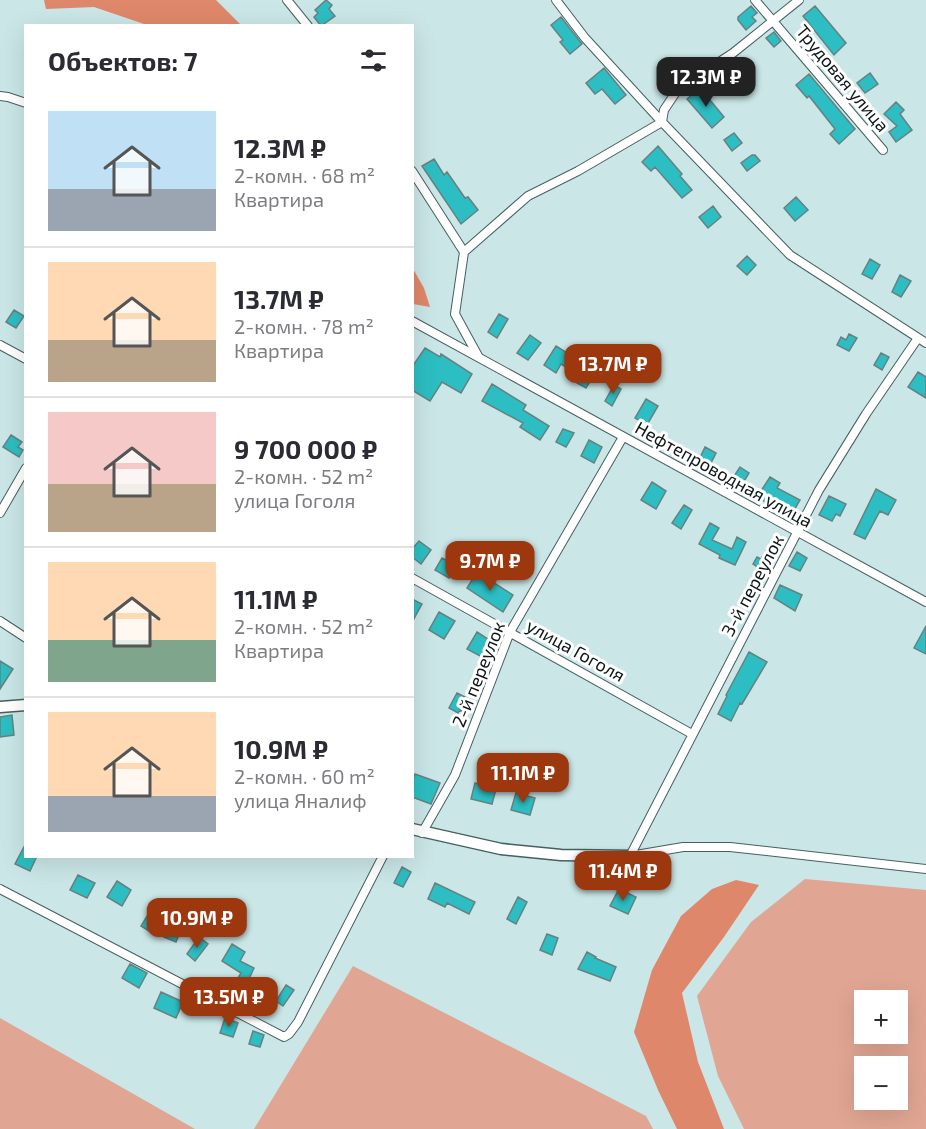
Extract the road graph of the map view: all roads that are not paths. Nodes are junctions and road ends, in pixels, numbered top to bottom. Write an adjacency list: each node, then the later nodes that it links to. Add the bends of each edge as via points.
1 (287, 0): 6 (street)
2 (556, 0): 9 (street, via 585,38)
3 (755, 0): 5 (street, Трудовая улица)
4 (799, 0): 5 (street)
5 (773, 22): 9 (street, via 678,90 664,110); 10 (street, Трудовая улица)
6 (306, 24)
7 (0, 96): 8 (street)
8 (24, 102)
9 (662, 122): 12 (street, via 528,196); 14 (street, via 789,255)
10 (883, 150)
11 (414, 174): 12 (street)
12 (464, 252): 16 (street, via 455,314)
13 (414, 322): 16 (street, Нефтепроводная улица)
14 (922, 341): 21 (street, 3-й переулок, via 854,433)
15 (0, 345): 17 (street)
16 (478, 357): 18 (street, Нефтепроводная улица)
17 (24, 358)
18 (623, 437): 21 (street, Нефтепроводная улица); 25 (street, 2-й переулок)
19 (24, 471): 20 (street)
20 (0, 513)
21 (798, 533): 23 (street, Нефтепроводная улица); 29 (street, 3-й переулок)
22 (414, 579): 25 (street, улица Гоголя)
23 (926, 602)
24 (0, 621): 26 (street)
25 (510, 632): 29 (street, улица Гоголя); 30 (street, 2-й переулок, via 455,775)
26 (24, 637)
27 (24, 705): 28 (street)
28 (0, 707)
29 (692, 734): 31 (street, 3-й переулок)
30 (417, 831): 31 (street, via 501,849)
31 (630, 856): 33 (street, via 683,847 730,847)
32 (382, 858): 34 (street, via 298,1022 284,1037)
33 (926, 869)
34 (0, 889)

